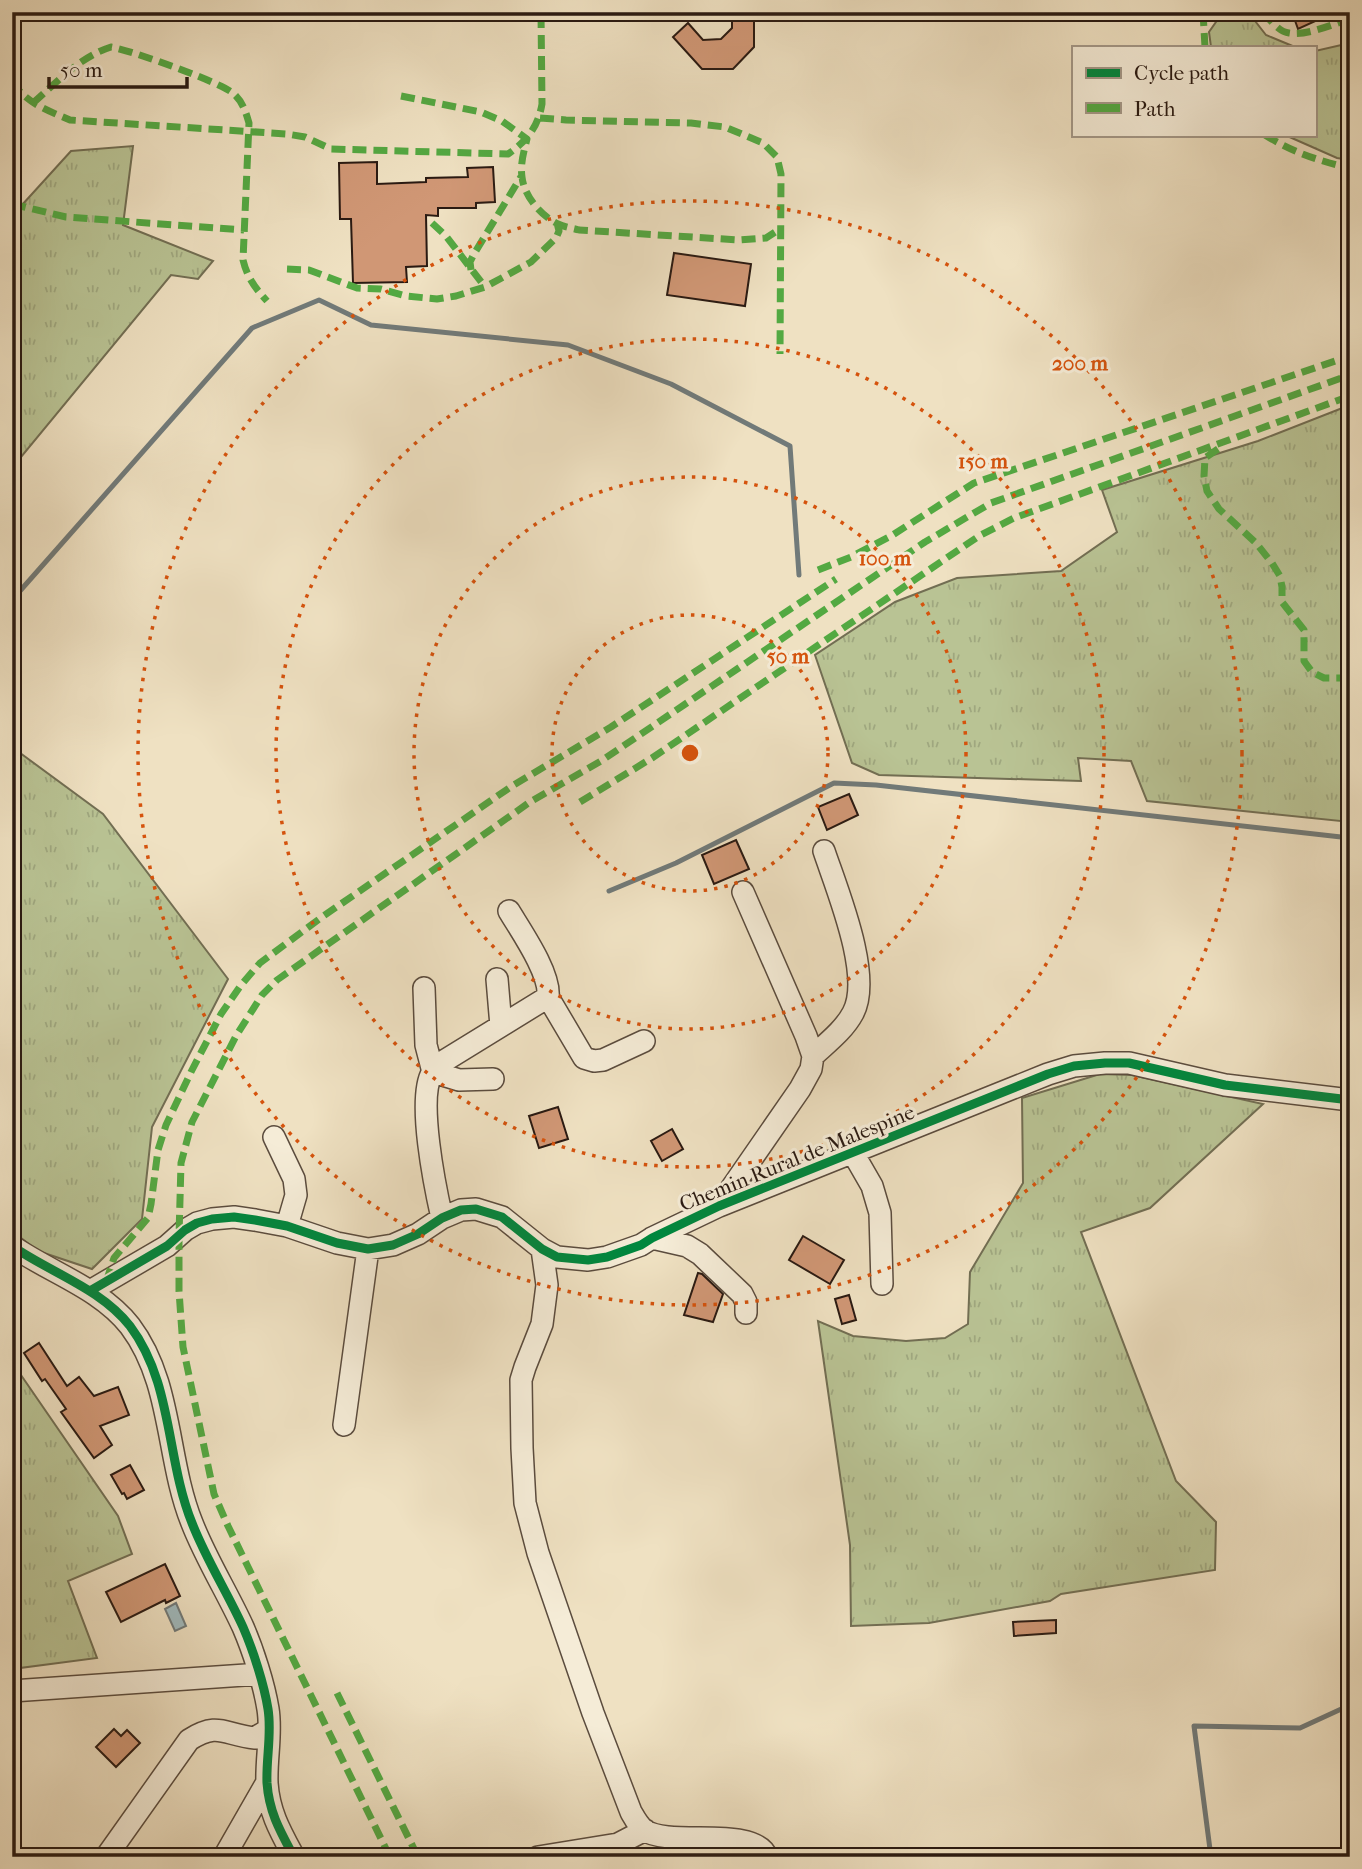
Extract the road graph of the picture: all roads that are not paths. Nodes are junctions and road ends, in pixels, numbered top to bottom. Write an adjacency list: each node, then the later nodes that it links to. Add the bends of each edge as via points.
1 (824, 851): 9 (street, via 857,956 860,987 845,1024)
2 (743, 891): 9 (street)
3 (509, 911): 6 (street, via 545,975)
4 (497, 979): 7 (street)
5 (424, 988): 10 (street, via 426,1045)
6 (548, 997): 7 (street); 8 (street, via 584,1058 603,1060)
7 (501, 1026): 10 (street)
8 (644, 1041)
9 (813, 1056): 15 (street, via 800,1089)
10 (433, 1072): 11 (street, via 459,1080); 16 (street, via 425,1105)
11 (493, 1079)
12 (1350, 1100): 14 (street, Chemin Rural de Malespine, via 1225,1085 1129,1063 1074,1066)
13 (274, 1137): 17 (street, via 294,1179 296,1195)
14 (853, 1153): 15 (street, Chemin Rural de Malespine); 22 (street, via 872,1186 880,1213)
15 (719, 1206): 18 (street, Chemin Rural de Malespine)
16 (442, 1218): 20 (street, Chemin Rural de Malespine, via 393,1245); 21 (street, Chemin Rural de Malespine, via 461,1210 494,1213)
17 (287, 1226): 20 (street, Chemin Rural de Malespine); 23 (street, Chemin Rural de Malespine, via 234,1217 197,1223)
18 (652, 1238): 21 (street, Chemin Rural de Malespine, via 630,1250 588,1260 557,1257); 24 (street, via 701,1254 742,1294)
19 (12, 1246): 23 (street)
20 (368, 1249): 25 (street)
21 (542, 1249): 30 (street, via 547,1285 542,1324 521,1380 525,1503 593,1713 631,1812)
22 (882, 1284)
23 (90, 1291): 26 (street, via 132,1329 155,1373 191,1521 244,1630)
24 (746, 1313)
25 (344, 1425)
26 (259, 1674): 27 (street); 28 (street)
27 (12, 1691)
28 (269, 1729): 29 (street); 31 (street, via 255,1738 214,1729 189,1740)
29 (267, 1782): 32 (street); 33 (street, via 274,1821)
30 (645, 1830): 34 (street, via 618,1844); 35 (street, via 659,1836 732,1839 754,1844)
31 (106, 1857)
32 (224, 1857)
33 (294, 1857)
34 (538, 1857)
35 (767, 1857)

